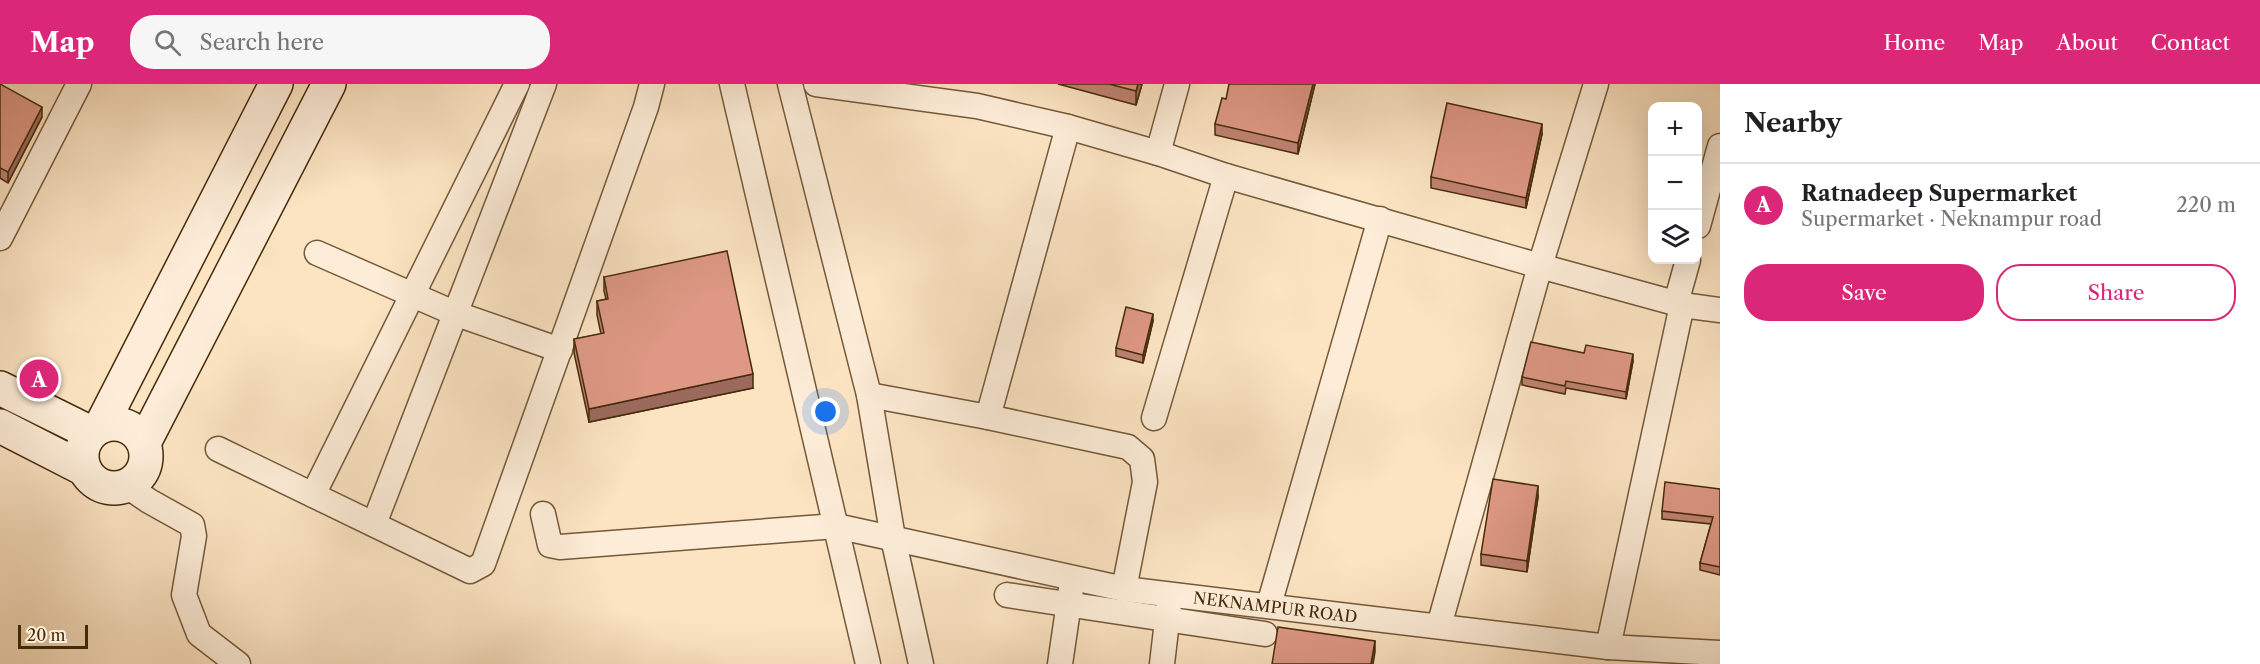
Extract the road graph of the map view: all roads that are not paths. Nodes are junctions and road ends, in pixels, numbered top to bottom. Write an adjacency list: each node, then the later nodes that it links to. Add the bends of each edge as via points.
1 (79, 84): 17 (street)
2 (276, 84): 34 (street)
3 (329, 84): 35 (street)
4 (517, 84): 24 (street)
5 (544, 84): 27 (street)
6 (652, 84): 28 (street)
7 (732, 84): 42 (street)
8 (790, 84): 30 (street)
9 (816, 84): 12 (street)
10 (1178, 84): 15 (street)
11 (1596, 84): 23 (street)
12 (887, 89): 13 (street)
13 (1068, 127): 15 (street); 31 (street)
14 (1720, 146): 18 (street)
15 (1158, 153): 16 (street)
16 (1226, 176): 19 (street); 32 (street)
17 (9, 197): 20 (street)
18 (1702, 211)
19 (1380, 219): 23 (street); 49 (street)
20 (0, 238)
21 (317, 253): 24 (street)
22 (1687, 264): 25 (street)
23 (1540, 266): 25 (street); 51 (street)
24 (412, 295): 27 (street); 39 (street)
25 (1679, 304): 26 (street); 53 (street)
26 (1720, 310)
27 (454, 313): 28 (street); 41 (street)
28 (560, 350): 41 (street, via 483,564 470,571)
29 (0, 388): 34 (street)
30 (869, 395): 31 (street); 43 (street)
31 (988, 417): 45 (street, via 1128,447 1142,459 1145,482)
32 (1154, 418)
33 (0, 426): 37 (street)
34 (96, 430): 35 (street, via 114,423 126,425); 37 (street, via 82,450)
35 (144, 443): 38 (street, via 144,468)
36 (218, 449): 39 (street)
37 (84, 469): 38 (street, via 102,486)
38 (127, 486): 55 (street, via 192,525 194,536 184,595 199,634)
39 (313, 495): 41 (street)
40 (543, 514): 42 (street, NEKNAMPUR ROAD, via 550,545 560,547)
41 (374, 524)
42 (836, 526): 43 (street, NEKNAMPUR ROAD); 56 (street)
43 (893, 538): 44 (street, NEKNAMPUR ROAD); 57 (street)
44 (1073, 578): 45 (street, NEKNAMPUR ROAD); 48 (street)
45 (1124, 589): 46 (street, NEKNAMPUR ROAD)
46 (1169, 594): 49 (street, NEKNAMPUR ROAD); 50 (street)
47 (1007, 595): 48 (street)
48 (1069, 604): 50 (street); 58 (street)
49 (1269, 605): 51 (street, NEKNAMPUR ROAD)
50 (1167, 619): 52 (street); 59 (street)
51 (1439, 626): 53 (street, NEKNAMPUR ROAD)
52 (1265, 634)
53 (1608, 647): 54 (street, NEKNAMPUR ROAD)
54 (1720, 653)
55 (238, 664)
56 (868, 664)
57 (921, 664)
58 (1060, 664)
59 (1162, 664)

